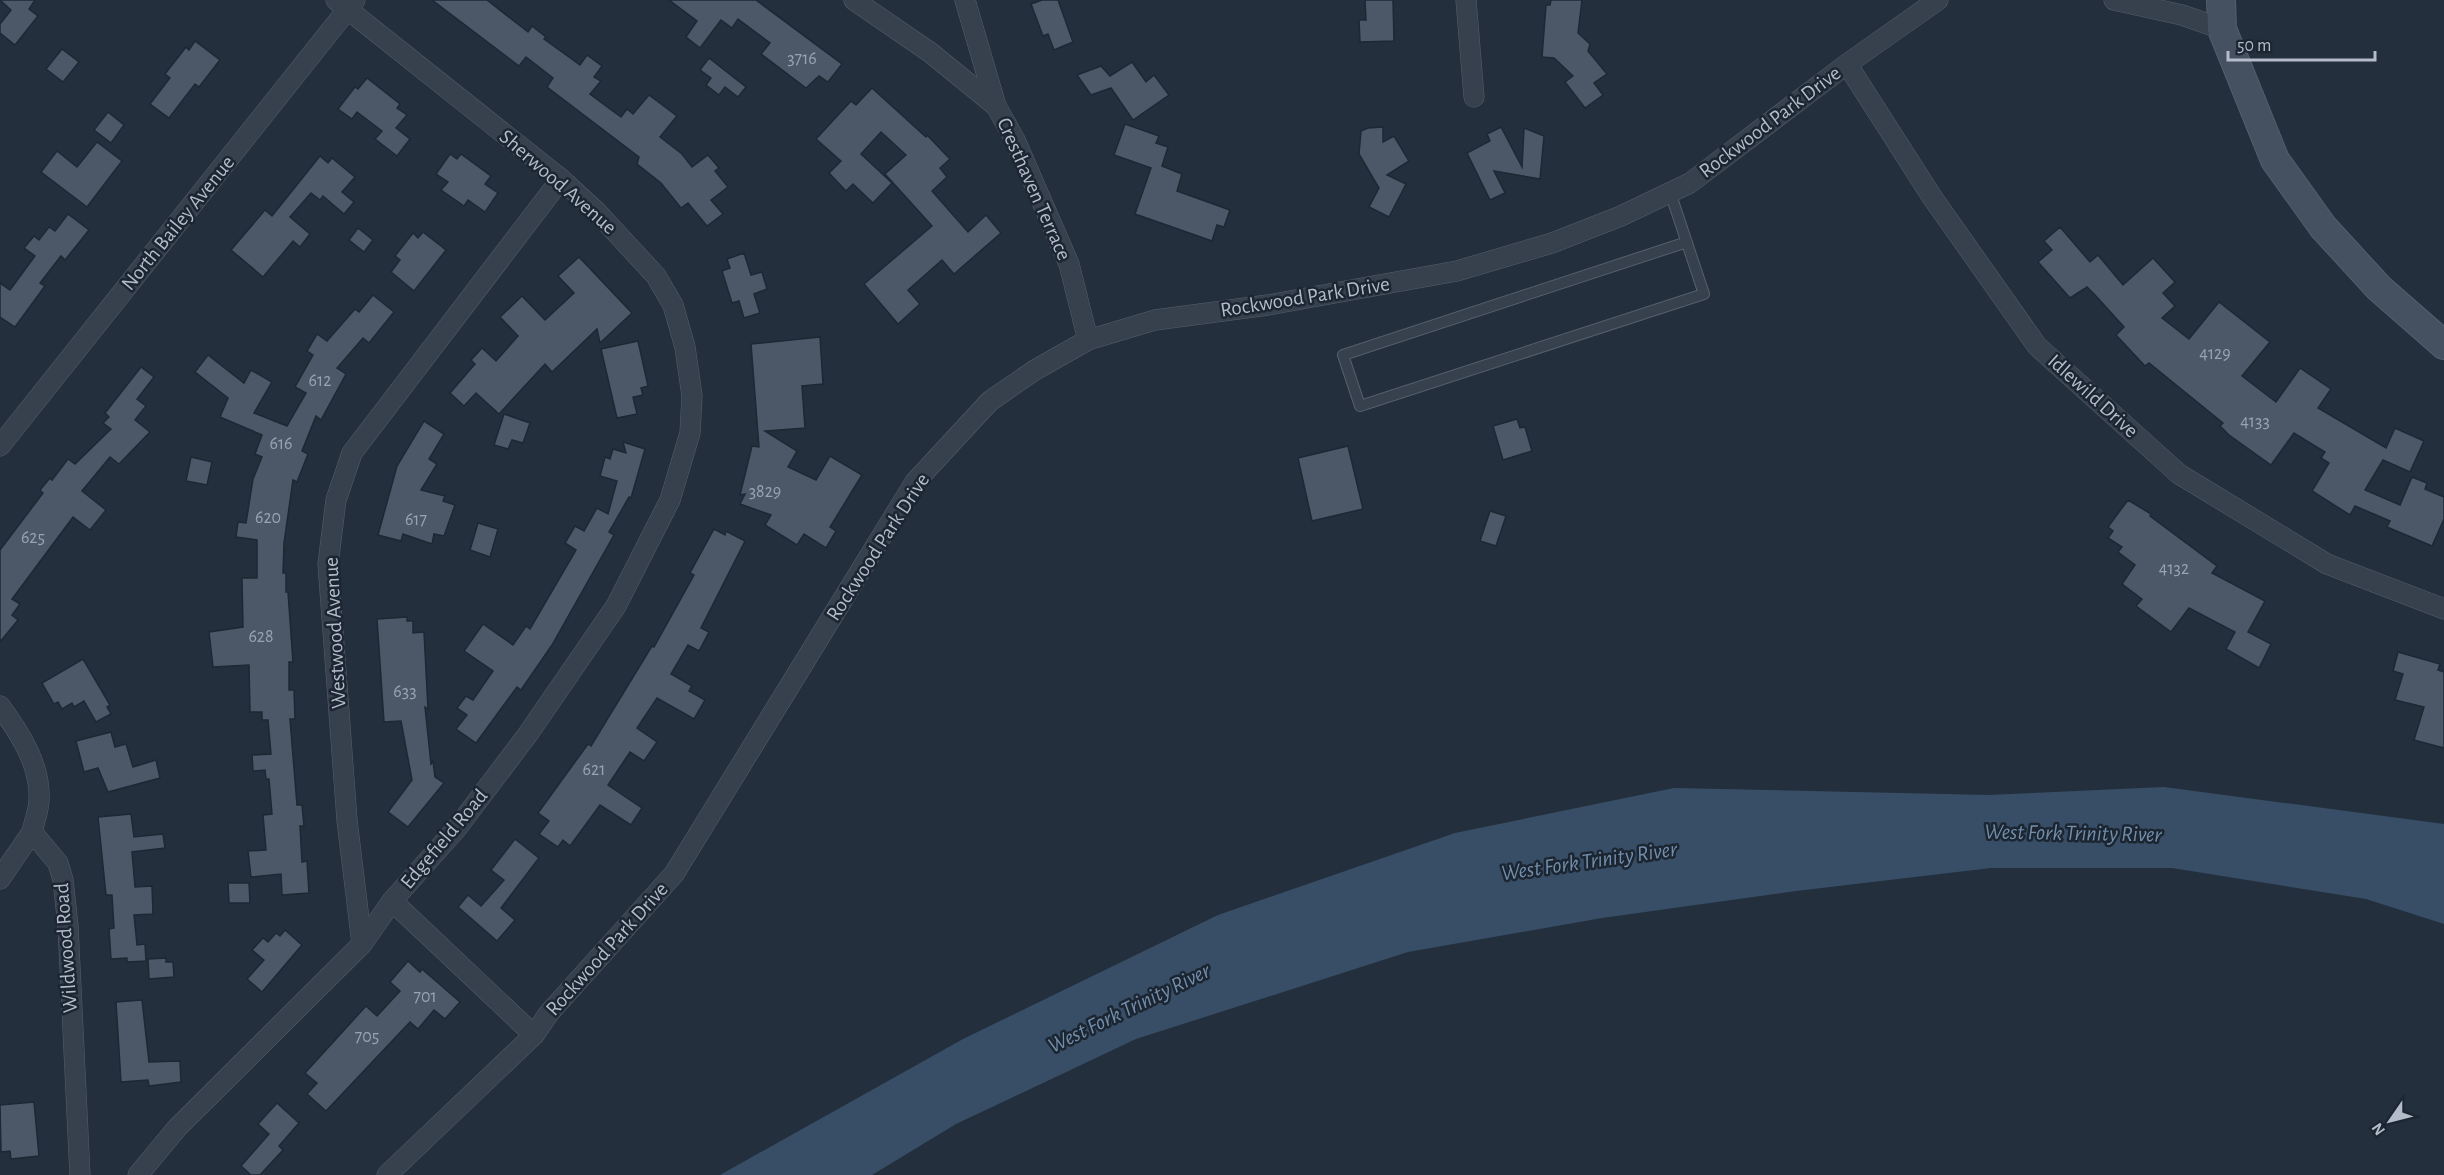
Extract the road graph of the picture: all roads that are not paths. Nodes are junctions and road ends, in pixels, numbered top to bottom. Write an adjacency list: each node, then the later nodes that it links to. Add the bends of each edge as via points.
1 (854, 0): 11 (street, Cresthaven Terrace, via 931,53)
2 (965, 0): 11 (street)
3 (1466, 0): 10 (street)
4 (1938, 0): 9 (street, Rockwood Park Drive)
5 (2114, 0): 8 (street, via 2182,15)
6 (2221, 0): 8 (main road)
7 (346, 3): 12 (street, Sherwood Avenue); 17 (street, North Bailey Avenue)
8 (2222, 29): 16 (main road, via 2275,160 2323,227 2379,288)
9 (1846, 64): 13 (street, Rockwood Park Drive, via 1690,183); 19 (street, Idlewild Drive, via 1932,197 2037,346 2179,474 2327,564)
10 (1474, 98)
11 (996, 106): 15 (street, Cresthaven Terrace, via 1069,264)
12 (561, 179): 18 (street, Sherwood Avenue, via 656,276 673,305 685,347 692,396); 24 (street, Westwood Avenue, via 352,453 336,500 328,564 347,820)
13 (1670, 192): 14 (lane); 15 (street, Rockwood Park Drive, via 1552,243 1457,271 1268,305 1155,320)
14 (1686, 242): 14 (lane, via 1704,294 1360,406 1343,355)
15 (1088, 340): 25 (street, Rockwood Park Drive, via 990,401 915,482 686,857)
16 (2444, 345)
17 (0, 446)
18 (685, 456): 23 (street, Edgefield Road, via 670,500 616,606 457,828)
19 (2444, 609)
20 (0, 706): 21 (street, via 24,741 34,771 40,799)
21 (32, 832): 22 (street); 26 (street, Wildwood Road, via 58,863 63,880)
22 (0, 879)
23 (392, 901): 24 (street, Edgefield Road); 25 (street)
24 (362, 944): 27 (street, Edgefield Road, via 177,1128)
25 (534, 1035): 28 (street, Rockwood Park Drive)
26 (80, 1175)
27 (138, 1175)
28 (387, 1175)

